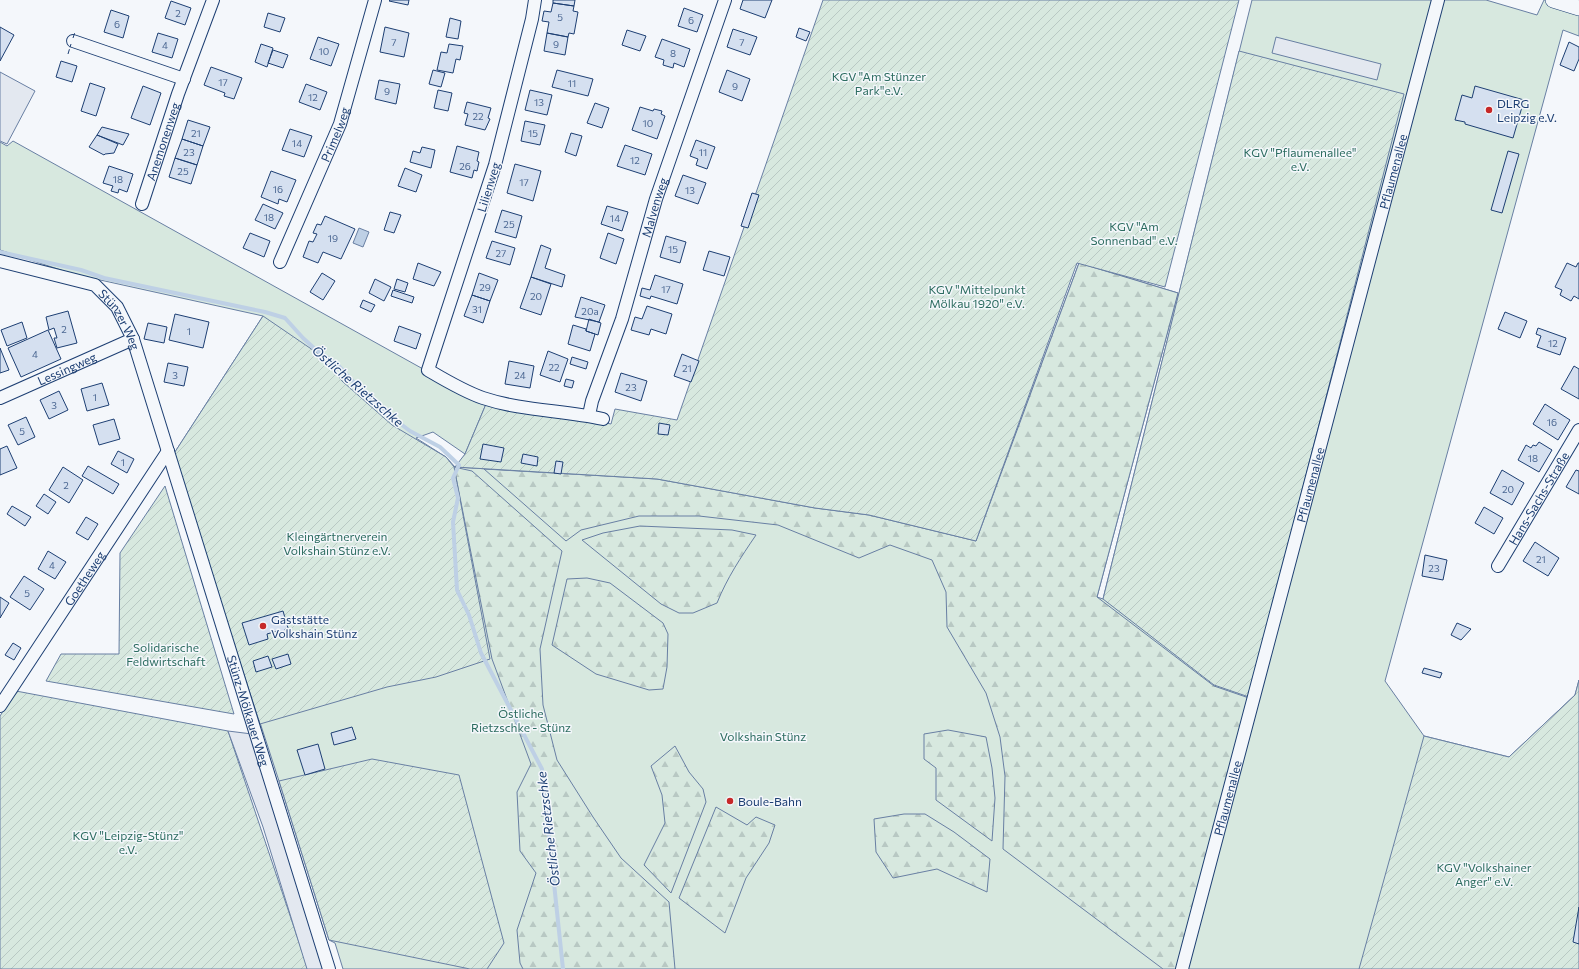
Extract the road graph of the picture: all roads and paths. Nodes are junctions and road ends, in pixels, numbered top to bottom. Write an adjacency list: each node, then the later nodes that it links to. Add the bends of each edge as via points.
1 (213, 0): 9 (street, Anemonenweg)
2 (375, 0): 12 (street, Primelweg, via 340,124)
3 (535, 0): 15 (street, Lilienweg, via 495,164 428,370 482,398 530,409)
4 (725, 0): 15 (street, Malvenweg, via 656,199 622,319)
5 (1438, 0): 22 (street, Pflaumenallee)
6 (1553, 0): 7 (street)
7 (1579, 8)
8 (73, 41): 9 (street)
9 (184, 79): 10 (street, Anemonenweg)
10 (142, 204)
11 (0, 261): 13 (street, Stünzer Weg, via 95,285 117,307)
12 (280, 262)
13 (133, 339): 14 (street, Lessingweg); 18 (street, Stünzer Weg)
14 (0, 398)
15 (589, 416): 16 (street)
16 (603, 419)
17 (1579, 430): 19 (street, Hans-Sachs-Straße)
18 (168, 451): 20 (street, Goetheweg); 21 (street, Stünz-Mölkauer Weg)
19 (1498, 566)
20 (0, 706)
21 (329, 969)
22 (1182, 969)

